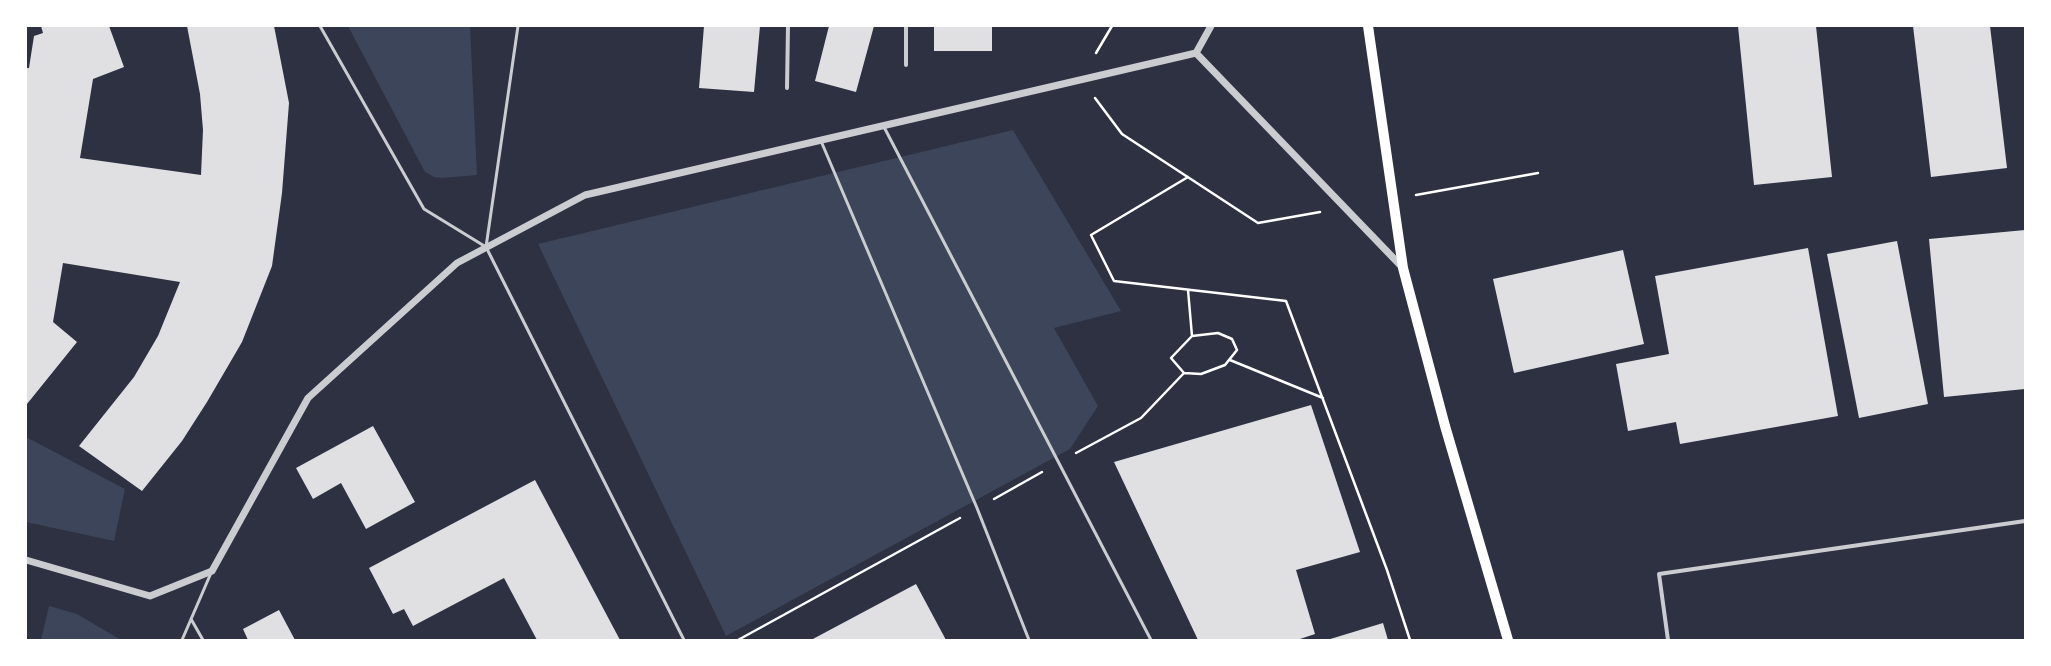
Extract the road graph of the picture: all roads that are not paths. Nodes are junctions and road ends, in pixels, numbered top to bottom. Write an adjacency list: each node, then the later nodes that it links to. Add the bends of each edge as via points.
1 (320, 26): 12 (lane, via 424,208)
2 (518, 26): 12 (lane)
3 (788, 26): 9 (street)
4 (906, 26): 8 (street)
5 (1211, 26): 7 (street)
6 (1368, 26): 13 (main road)
7 (1196, 53): 10 (street); 13 (street)
8 (906, 65)
9 (787, 88)
10 (884, 125): 11 (street); 22 (lane)
11 (820, 140): 12 (street, via 584,195); 21 (lane, via 977,508)
12 (486, 247): 16 (street, via 456,263 308,398); 20 (lane)
13 (1403, 268): 23 (main road, via 1445,426)
14 (2025, 521): 24 (street, via 1658,574)
15 (26, 560): 16 (street, via 150,596)
16 (212, 571): 17 (lane)
17 (191, 619): 18 (lane); 19 (lane)
18 (182, 640)
19 (203, 640)
20 (684, 640)
21 (1028, 640)
22 (1152, 640)
23 (1508, 640)
24 (1668, 640)

